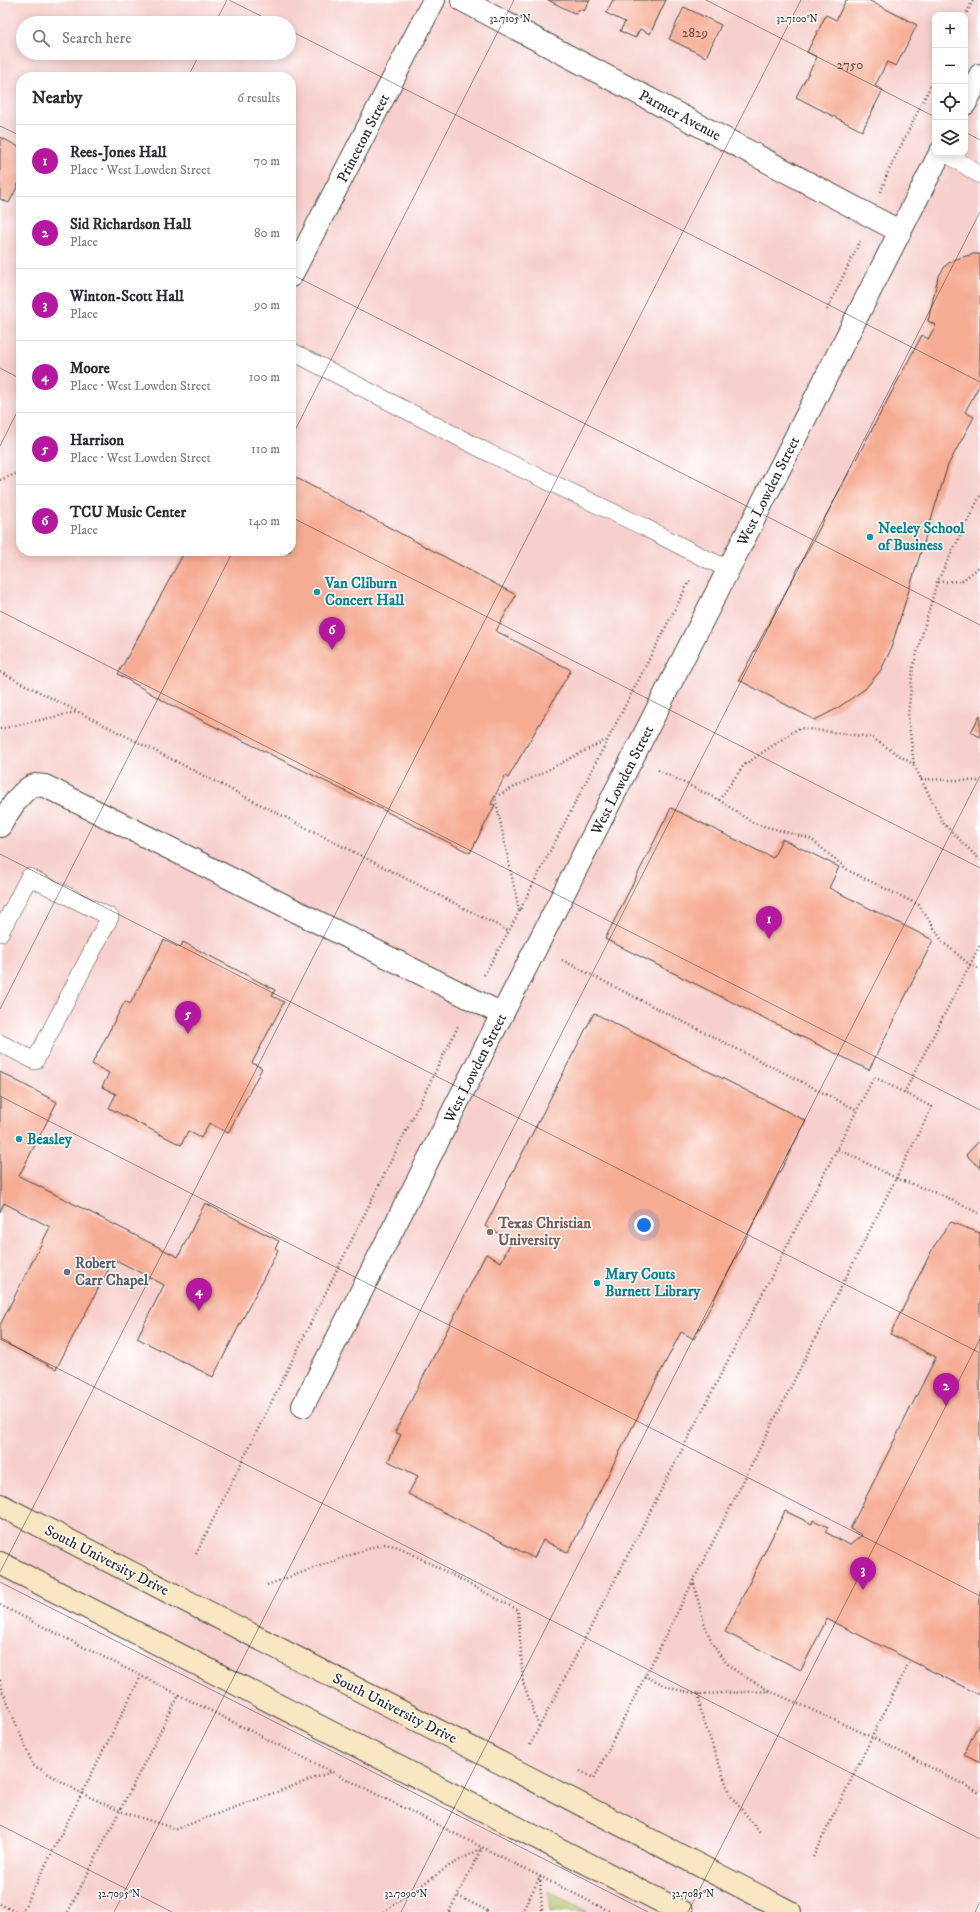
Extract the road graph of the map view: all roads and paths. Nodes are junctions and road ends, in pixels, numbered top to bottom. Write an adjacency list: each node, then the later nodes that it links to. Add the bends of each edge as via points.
1 (434, 0): 13 (street, Princeton Street)
2 (462, 0): 11 (street, Parmer Avenue)
3 (973, 0): 4 (path)
4 (967, 12)
5 (980, 75): 7 (street)
6 (932, 83): 11 (path, via 887,174)
7 (968, 98)
8 (938, 156): 12 (street, West Lowden Street)
9 (951, 156): 10 (lane)
10 (980, 175)
11 (872, 217): 12 (street, Parmer Avenue); 14 (path)
12 (899, 231): 22 (street, West Lowden Street)
13 (296, 266)
14 (824, 317)
15 (296, 355): 20 (lane)
16 (16, 474): 17 (path)
17 (0, 480)
18 (980, 496): 19 (path)
19 (979, 502): 23 (path)
20 (702, 557): 22 (lane); 27 (path)
21 (980, 566): 23 (path, via 962,581)
22 (729, 569): 43 (street, West Lowden Street)
23 (937, 582): 28 (path, via 913,667 908,716)
24 (0, 672): 25 (path)
25 (77, 712): 26 (path); 36 (path)
26 (0, 729)
27 (607, 739): 35 (path); 35 (path, via 495,797)
28 (914, 765): 30 (path); 32 (path, via 871,737 799,728 744,765)
29 (658, 770): 32 (path)
30 (921, 779): 31 (path); 34 (path, via 943,823)
31 (980, 781)
32 (719, 800): 40 (path, via 753,823 811,839 850,871 919,905 943,942)
33 (0, 826): 42 (street, via 6,813 26,790 35,785 45,786)
34 (980, 860)
35 (519, 910): 36 (path)
36 (509, 931): 42 (path)
37 (0, 933): 44 (lane, via 29,877 110,917 35,1061)
38 (980, 945): 40 (path)
39 (562, 960): 46 (path)
40 (970, 965): 41 (path); 45 (path)
41 (980, 969)
42 (471, 998): 43 (street); 52 (path)
43 (502, 1014): 50 (street, West Lowden Street)
44 (0, 1043)
45 (904, 1093): 46 (path, via 874,1077); 48 (path, via 932,1107)
46 (858, 1110): 47 (path)
47 (838, 1149): 48 (path); 64 (path)
48 (896, 1178): 49 (path, via 944,1196); 54 (path)
49 (980, 1214)
50 (303, 1406)
51 (0, 1505): 88 (main road, South University Drive)
52 (196, 1554)
53 (0, 1563): 87 (main road)
54 (692, 1580): 59 (path); 61 (path, via 704,1622 715,1648 734,1670)
55 (267, 1585): 64 (path, via 374,1547 385,1544 399,1547 518,1610 523,1682)
56 (0, 1605): 58 (path)
57 (910, 1660): 65 (path)
58 (141, 1676): 63 (path); 69 (path)
59 (644, 1676): 62 (path, via 674,1689); 68 (path)
60 (0, 1680): 69 (path, via 33,1765)
61 (770, 1691): 62 (path); 65 (path)
62 (699, 1694): 72 (path, via 701,1712 730,1795)
63 (179, 1695): 67 (path); 71 (path)
64 (540, 1726): 66 (path)
65 (872, 1737): 70 (path); 74 (path)
66 (530, 1745)
67 (331, 1772): 71 (path, via 176,1829); 73 (path)
68 (594, 1778)
69 (82, 1793): 71 (path); 79 (path)
70 (980, 1793)
71 (120, 1811): 80 (path)
72 (760, 1832)
73 (482, 1847): 75 (path); 76 (path); 81 (path, via 449,1866)
74 (812, 1857)
75 (540, 1876): 84 (path); 85 (path); 86 (path)
76 (458, 1896): 82 (path); 83 (path)
77 (0, 1904): 78 (path)
78 (16, 1912)
79 (22, 1912)
80 (68, 1912)
81 (383, 1912)
82 (449, 1912)
83 (490, 1912)
84 (522, 1912)
85 (542, 1912)
86 (611, 1912)
87 (682, 1912)
88 (790, 1912)

